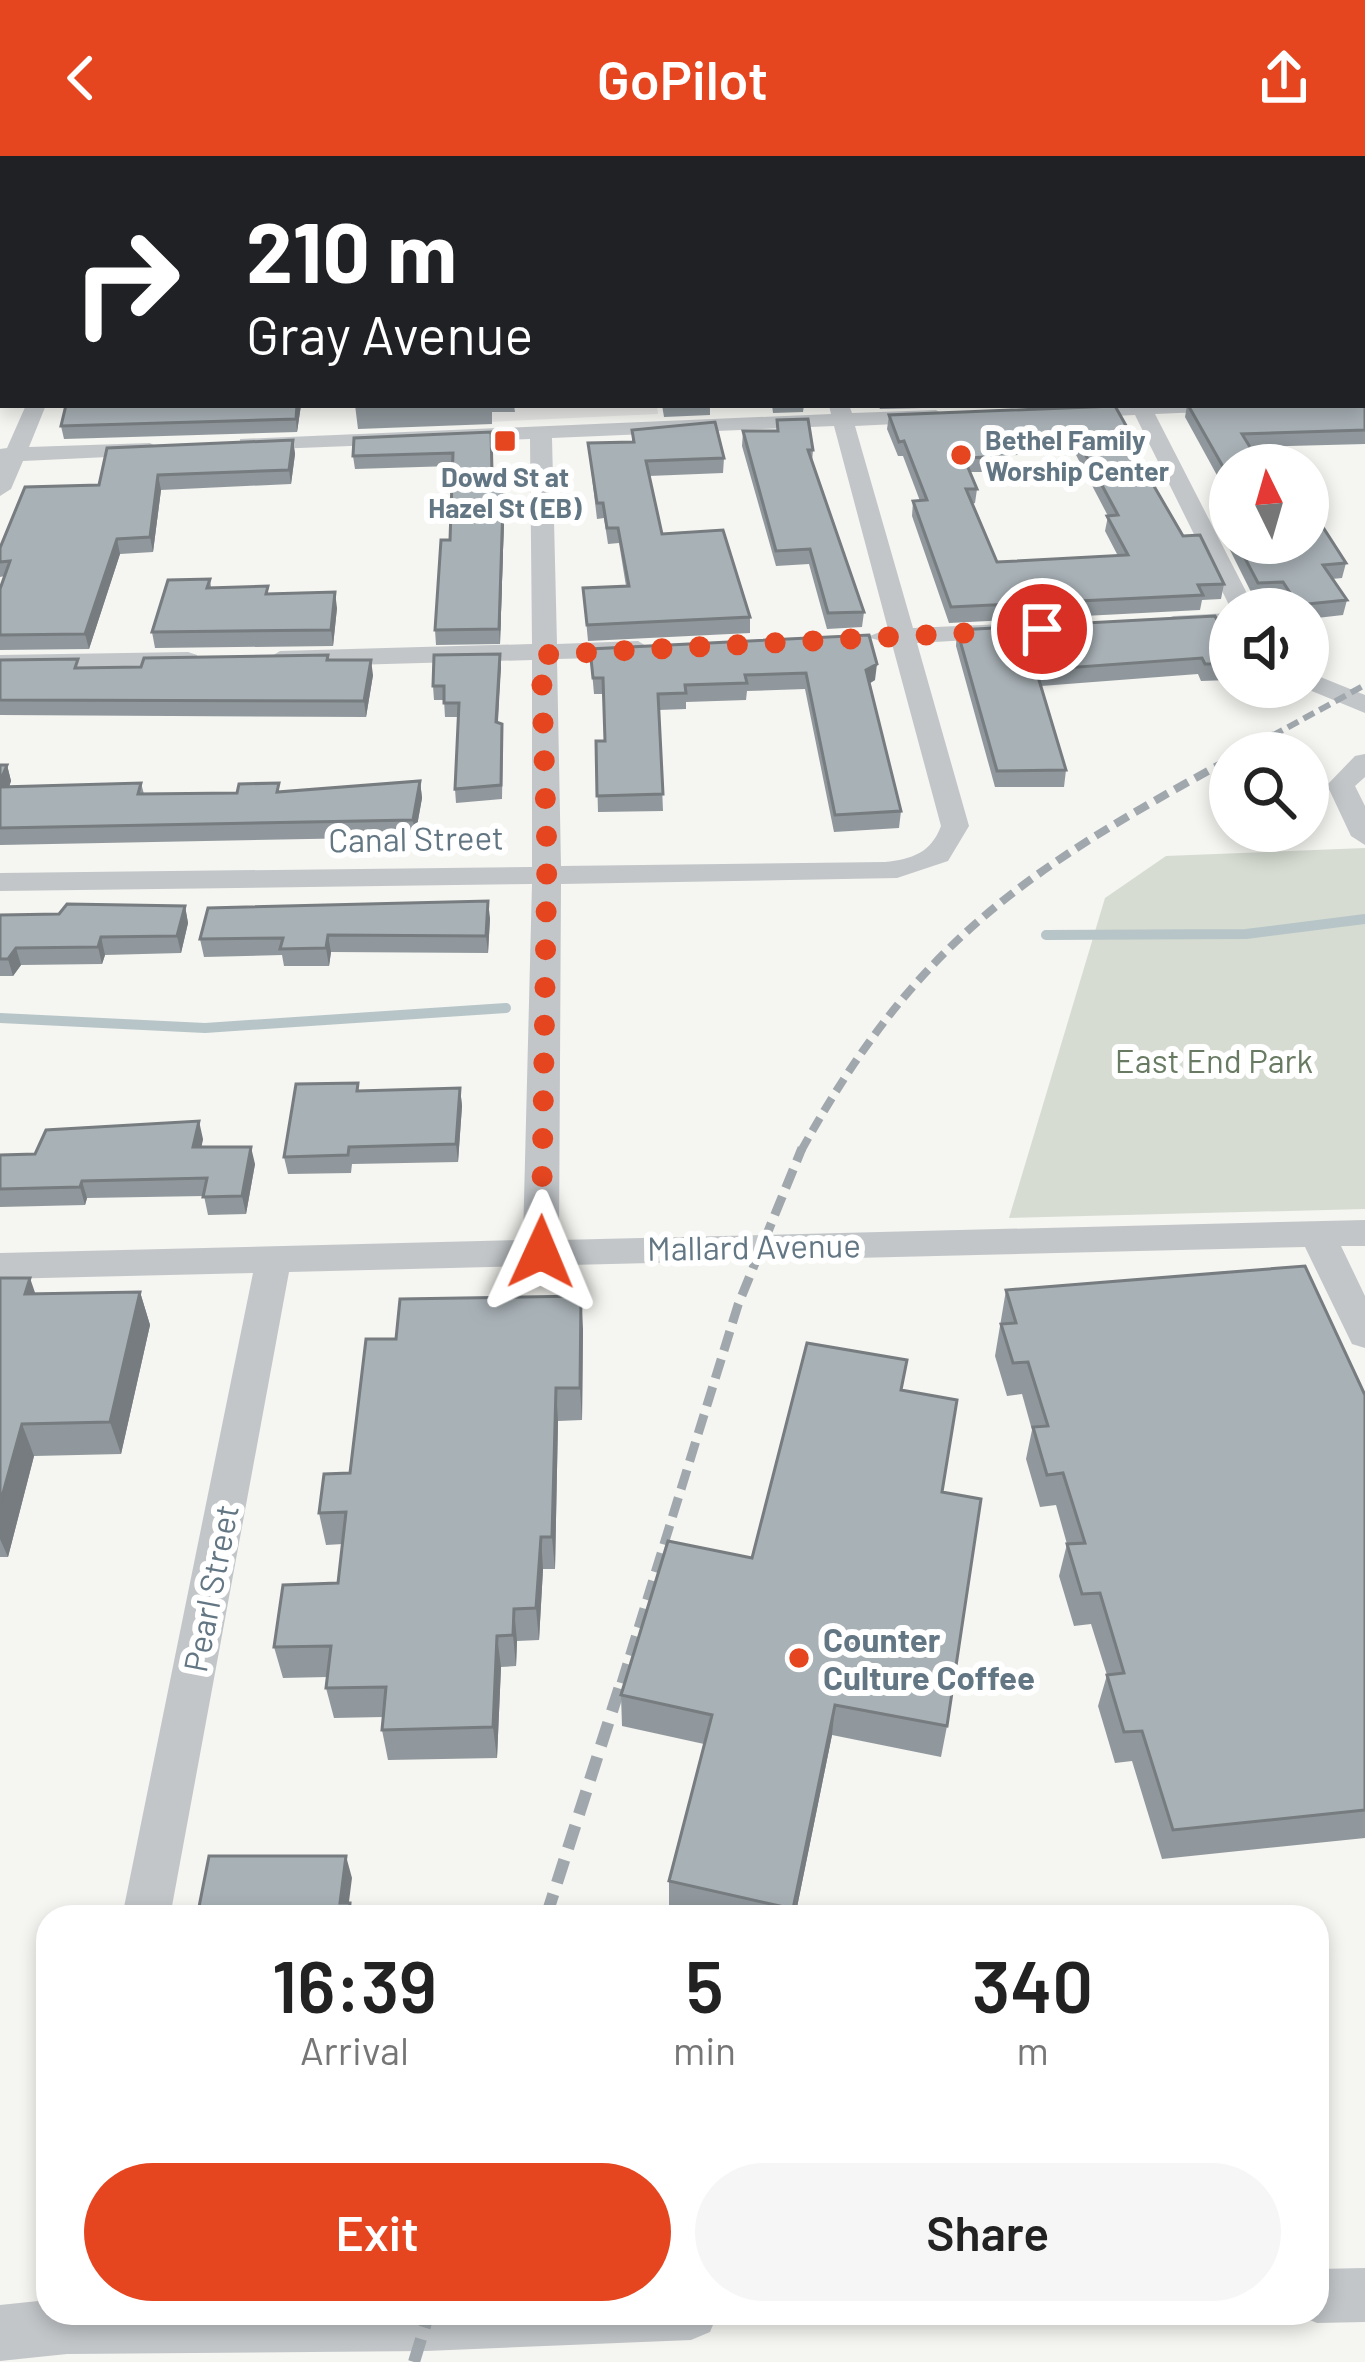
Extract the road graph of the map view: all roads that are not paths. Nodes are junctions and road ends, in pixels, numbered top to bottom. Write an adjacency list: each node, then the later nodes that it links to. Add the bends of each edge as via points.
1 (34, 408): 10 (street)
2 (1123, 408): 5 (street)
3 (1142, 408): 12 (street)
4 (842, 412): 6 (street); 7 (street); 16 (street)
5 (1050, 412)
6 (958, 416)
7 (541, 432): 8 (street, via 336,429); 19 (street)
8 (218, 446)
9 (172, 448): 10 (street)
10 (8, 455): 11 (street)
11 (0, 489)
12 (1232, 588)
13 (1209, 621): 14 (street)
14 (1136, 625)
15 (1042, 629): 16 (street)
16 (901, 635): 17 (street); 25 (street, Canal Street, via 955,826 932,862 885,872)
17 (856, 638)
18 (676, 647): 19 (street)
19 (541, 655): 20 (street); 25 (street)
20 (258, 659)
21 (211, 660): 22 (street)
22 (0, 663)
23 (1365, 762): 24 (street, via 1341,785)
24 (1361, 828)
25 (546, 872): 26 (street, Canal Street); 29 (street)
26 (0, 882)
27 (1365, 1233): 28 (street, Mallard Avenue)
28 (1317, 1234): 29 (street, Mallard Avenue); 32 (street)
29 (541, 1252): 30 (street, Mallard Avenue)
30 (274, 1258): 31 (street, Mallard Avenue); 33 (street, Pearl Street)
31 (0, 1266)
32 (1365, 1334)
33 (148, 1905)
34 (1365, 2295): 35 (street)
35 (1329, 2296)
36 (39, 2325): 37 (street)
37 (0, 2333)

